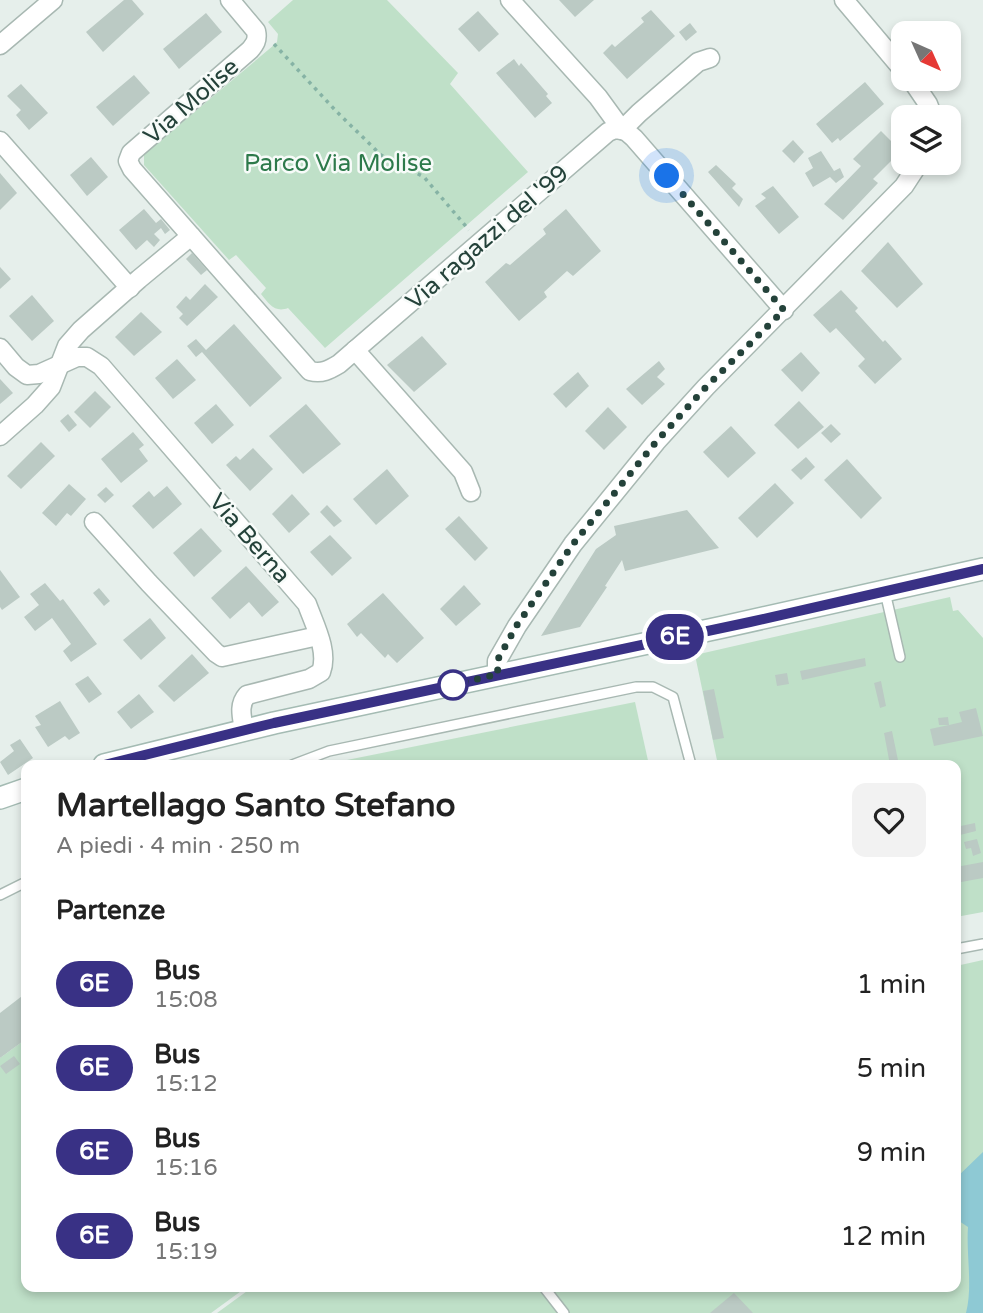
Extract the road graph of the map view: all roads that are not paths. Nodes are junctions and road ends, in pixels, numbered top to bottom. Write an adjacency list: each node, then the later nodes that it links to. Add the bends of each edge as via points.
1 (53, 0): 5 (street)
2 (230, 0): 11 (street, Via Molise, via 252,26 256,43 131,153 128,161)
3 (510, 0): 8 (street)
4 (844, 0): 6 (street)
5 (0, 45)
6 (891, 56)
7 (710, 58): 8 (street, Via ragazzi del '99, via 698,62)
8 (622, 130): 13 (street, via 634,138); 15 (street, Via ragazzi del '99, via 608,132)
9 (0, 141): 12 (street)
10 (911, 175): 13 (street)
11 (191, 236): 12 (street); 15 (street, Via ragazzi del '99, via 310,371 327,371)
12 (130, 288): 16 (street, via 81,330 67,346)
13 (784, 310): 24 (street, via 656,442 573,544 517,625 497,661)
14 (0, 348): 16 (street, Via Berna, via 27,375)
15 (355, 350): 18 (street, via 463,472)
16 (59, 366): 17 (street, via 51,387); 22 (street, Via Berna, via 87,357 101,366 307,604)
17 (0, 436)
18 (471, 492)
19 (94, 522): 22 (street, via 222,657)
20 (983, 569): 21 (main road)
21 (885, 592): 23 (lane); 24 (main road)
22 (318, 636): 25 (street, Via Berna, via 321,672 247,695 241,707)
23 (900, 657)
24 (498, 674): 25 (main road)
25 (244, 730): 26 (main road)
26 (150, 759)
27 (305, 760): 28 (lane, via 329,751 636,687 653,687 673,697)
28 (690, 760)
29 (21, 791): 30 (main road)
30 (0, 798)
31 (21, 884): 32 (lane)
32 (0, 895)
33 (983, 944): 34 (lane)
34 (961, 948)
35 (548, 1292): 36 (lane)
36 (564, 1313)

